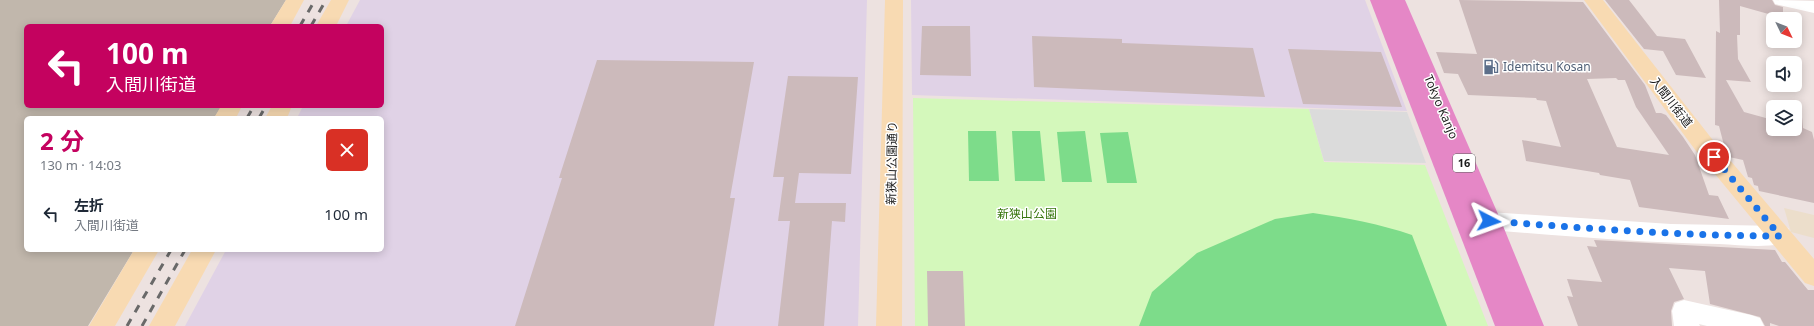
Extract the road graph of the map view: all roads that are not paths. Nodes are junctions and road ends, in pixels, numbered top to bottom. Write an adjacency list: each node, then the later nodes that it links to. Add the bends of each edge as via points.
1 (295, 0): 9 (street)
2 (340, 0): 10 (street)
3 (894, 0): 18 (street, 新狭山公園通り)
4 (1379, 0): 19 (highway, Tokyo Kanjo / 16)
5 (1396, 0): 11 (highway, Tokyo Kanjo / 16)
6 (1593, 0): 12 (street, 入間川街道, via 1704,145)
7 (1782, 0): 8 (street)
8 (1814, 7)
9 (281, 24)
10 (327, 24)
11 (1489, 221): 12 (street, via 1677,234); 20 (highway, Tokyo Kanjo / 16)
12 (1780, 236): 15 (street, 入間川街道)
13 (146, 252): 16 (street)
14 (203, 252): 17 (street)
15 (1814, 276)
16 (102, 326)
17 (162, 326)
18 (890, 326)
19 (1508, 326)
20 (1531, 326)
21 (1687, 326): 22 (street, via 1684,311)
22 (1751, 326)

